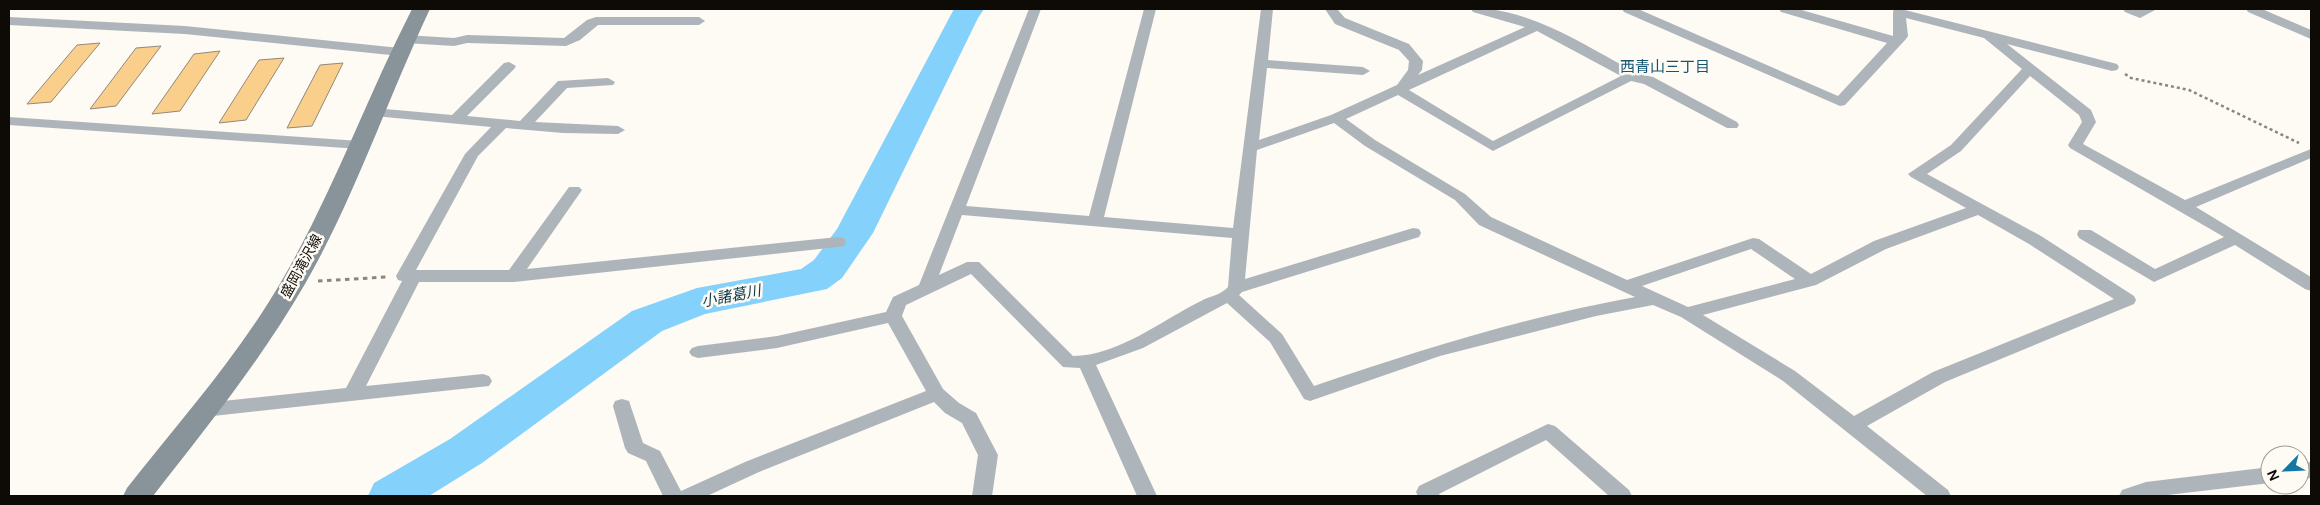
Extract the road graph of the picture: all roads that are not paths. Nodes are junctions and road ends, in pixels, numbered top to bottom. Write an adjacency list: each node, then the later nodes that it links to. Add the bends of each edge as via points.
1 (421, 9): 18 (main road, 盛岡滝沢線)
2 (1035, 9): 41 (street)
3 (1150, 9): 42 (street)
4 (1267, 9): 19 (street)
5 (1331, 9): 26 (street, via 1340,21 1404,47 1416,61 1415,70)
6 (1477, 9): 14 (street)
7 (1628, 9): 17 (street, via 1840,102)
8 (1785, 9): 17 (street)
9 (2129, 9): 10 (street, via 2140,14)
10 (2151, 9)
11 (2252, 9): 15 (street)
12 (9, 21): 18 (street)
13 (699, 21): 18 (street, via 596,21 587,24 577,39 566,42 467,39)
14 (1537, 26): 24 (street); 26 (street)
15 (2311, 35)
16 (1989, 36): 17 (street, via 1899,12 1901,36); 21 (street); 22 (street)
17 (1896, 41)
18 (402, 46): 27 (main road, 盛岡滝沢線)
19 (1260, 63): 23 (street); 36 (street)
20 (508, 66): 29 (street)
21 (2112, 67)
22 (2030, 68): 39 (street, via 2086,114 2089,122 2075,145); 40 (street, via 1956,148 1916,174)
23 (1363, 71)
24 (1630, 76): 26 (street, via 1493,148); 32 (street, via 1648,80)
25 (608, 82): 33 (street, via 563,84)
26 (1400, 90): 28 (street)
27 (374, 112): 29 (street); 35 (main road, 盛岡滝沢線)
28 (1336, 118): 36 (street); 51 (street, via 1370,143 1460,197 1485,222)
29 (456, 119): 31 (street)
30 (9, 121): 35 (street)
31 (503, 123): 33 (street); 48 (street, via 472,154)
32 (1732, 125)
33 (524, 126): 34 (street)
34 (618, 130)
35 (360, 146): 64 (main road, 盛岡滝沢線, via 293,283 258,338)
36 (1251, 147): 44 (street)
37 (2307, 149): 39 (street)
38 (574, 190): 49 (street)
39 (2184, 206): 46 (street)
40 (1979, 209): 50 (street, via 1880,245); 65 (street, via 2035,240 2128,300 1939,377)
41 (957, 210): 42 (street); 53 (street)
42 (1096, 222): 44 (street)
43 (1413, 233): 54 (street)
44 (1240, 234): 54 (street)
45 (2085, 234): 46 (street, via 2154,276)
46 (2236, 238): 52 (street)
47 (838, 242): 49 (street)
48 (409, 276): 49 (street); 62 (street)
49 (514, 276)
50 (1810, 281): 51 (street, via 1753,243); 56 (street)
51 (1629, 285): 55 (street)
52 (2311, 285)
53 (926, 288): 57 (street, via 899,301); 59 (street, via 973,266 1069,362)
54 (1233, 292): 55 (street, via 1276,338 1310,394 1436,351); 59 (street, via 1137,344)
55 (1656, 298): 56 (street)
56 (1687, 313): 65 (street, via 1789,376)
57 (893, 316): 58 (street, via 777,342); 61 (street)
58 (698, 352)
59 (1086, 362): 71 (street)
60 (483, 381): 62 (street)
61 (937, 394): 67 (street, via 969,418 988,455); 70 (street)
62 (352, 395): 64 (street)
63 (622, 406): 69 (street, via 636,448 653,456)
64 (204, 410): 68 (main road, 盛岡滝沢線)
65 (1853, 425): 74 (street)
66 (2260, 476): 75 (street, via 2146,490)
67 (978, 494)
68 (136, 496)
69 (673, 496)
70 (688, 496)
71 (1147, 496)
72 (1430, 496): 73 (street, via 1426,492 1548,431)
73 (1622, 496)
74 (1941, 496)
75 (2129, 496)

